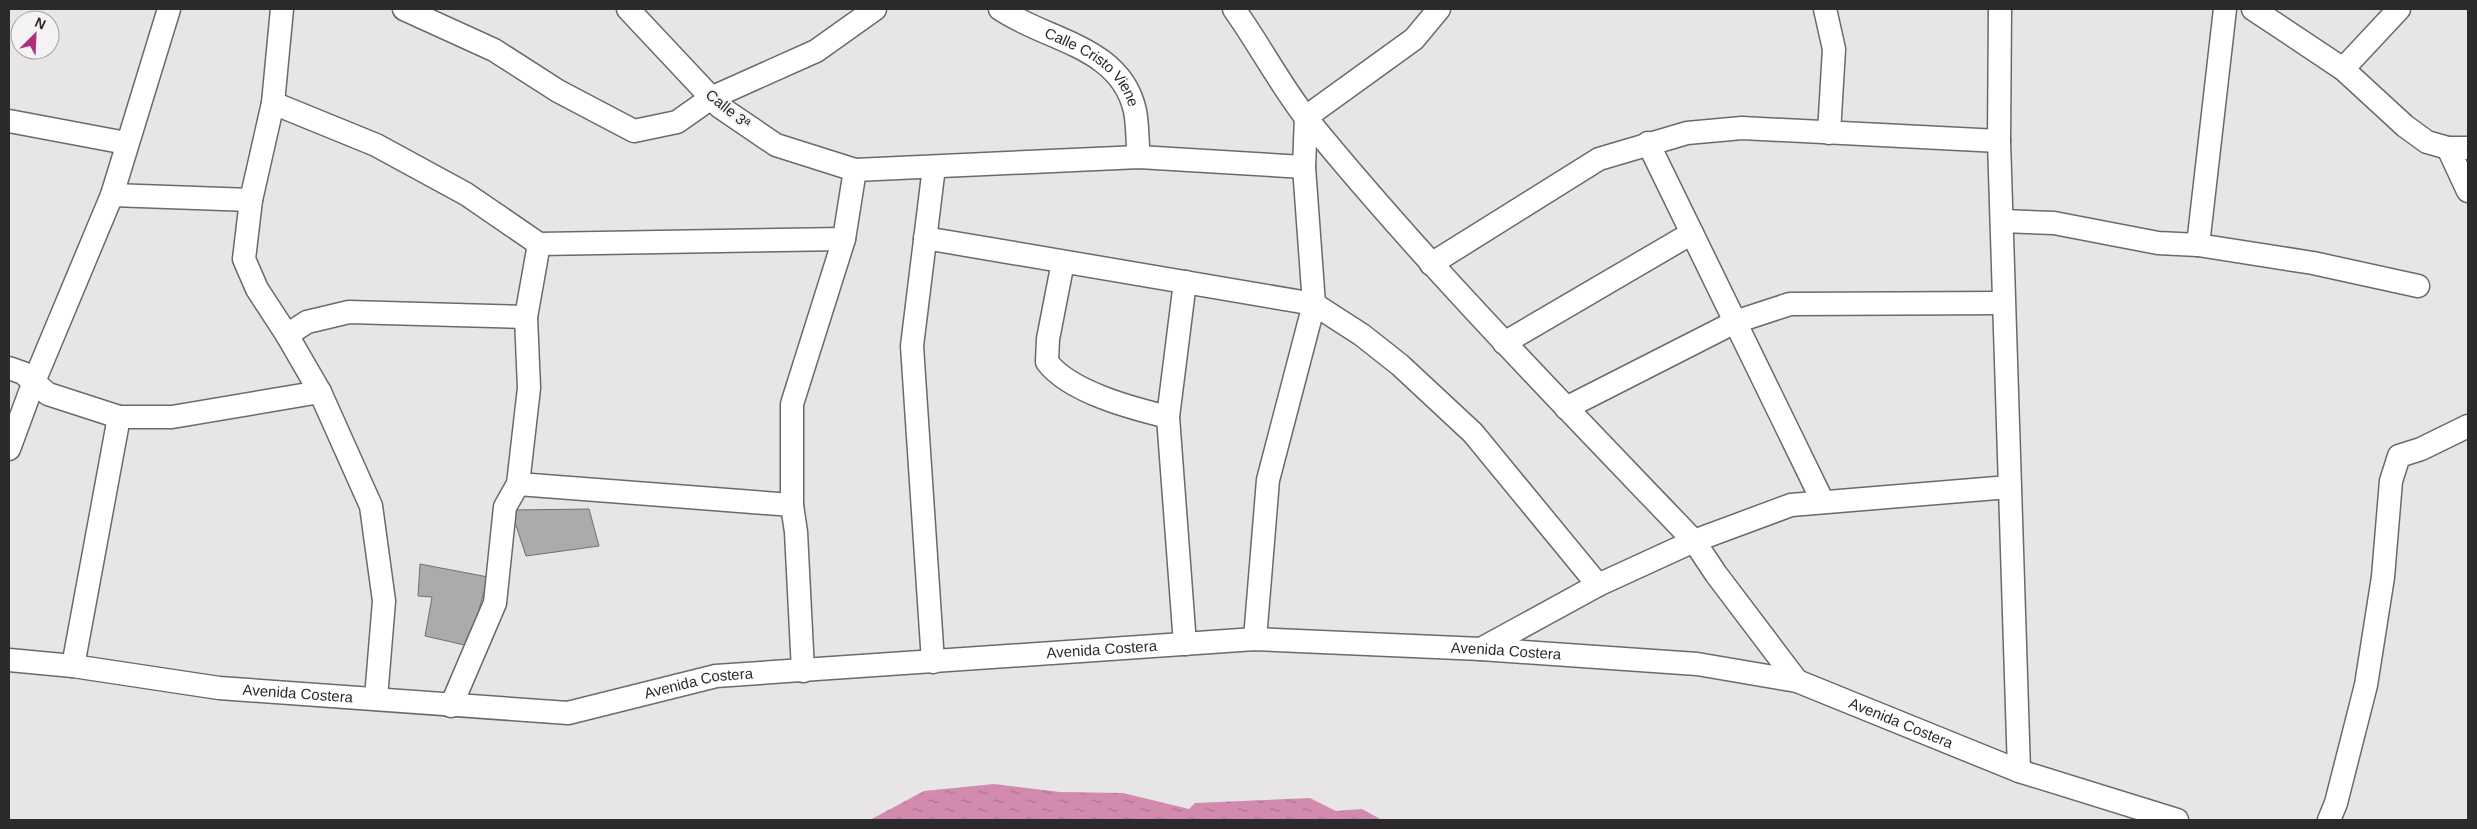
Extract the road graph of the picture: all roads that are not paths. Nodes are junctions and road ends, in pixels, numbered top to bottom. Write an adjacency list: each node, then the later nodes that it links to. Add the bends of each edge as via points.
1 (169, 9): 21 (street)
2 (282, 9): 16 (street)
3 (404, 9): 15 (street, via 494,50 558,91 634,131 678,122)
4 (875, 9): 15 (street, via 816,51)
5 (1000, 9): 24 (street, Calle Cristo Viene, via 1096,55 1120,77 1134,110)
6 (1235, 9): 17 (street)
7 (1439, 9): 17 (street, via 1414,39)
8 (1825, 9): 19 (street, via 1834,49)
9 (2000, 9): 20 (street)
10 (2225, 9): 36 (street)
11 (2253, 9): 14 (street)
12 (2399, 9): 14 (street)
13 (631, 10): 15 (street, Calle 3ª)
14 (2343, 69): 23 (street, via 2427,142)
15 (712, 98): 27 (street, Calle 3ª, via 720,107 776,145)
16 (273, 103): 30 (street); 35 (street, via 376,145 466,194)
17 (1306, 117): 26 (street); 38 (street)
18 (9, 121): 21 (street)
19 (1829, 133): 20 (street); 22 (street, via 1742,128 1687,133)
20 (1999, 141): 31 (street)
21 (126, 143): 29 (street)
22 (1648, 143): 32 (street); 38 (street, via 1599,159)
23 (2458, 148): 28 (street)
24 (1139, 157): 25 (street, Calle 3ª); 26 (street, Calle 3ª)
25 (934, 167): 27 (street, Calle 3ª); 33 (street)
26 (1304, 167): 42 (street)
27 (855, 170): 34 (street)
28 (2468, 191)
29 (112, 195): 30 (street); 48 (street)
30 (251, 200): 45 (street, via 244,259 256,290)
31 (2002, 220): 36 (street, via 2054,223 2158,243); 41 (street)
32 (1692, 233): 44 (street); 46 (street)
33 (925, 238): 37 (street); 65 (street, via 912,346)
34 (844, 239): 35 (street); 58 (street, via 792,404)
35 (539, 244): 43 (street)
36 (2198, 246): 40 (street, via 2313,263)
37 (1063, 262): 39 (street); 52 (street, via 1048,339 1047,362 1067,381 1132,408)
38 (1431, 264): 46 (street)
39 (1185, 282): 42 (street); 52 (street)
40 (2418, 286)
41 (2003, 303): 44 (street, via 1790,304); 56 (street)
42 (1314, 304): 60 (street, via 1400,365 1473,433); 61 (street, via 1268,480)
43 (526, 318): 45 (street, via 349,312 307,322); 55 (street, via 528,388)
44 (1735, 322): 50 (street); 57 (street)
45 (287, 335): 49 (street)
46 (1504, 343): 50 (street)
47 (9, 368): 48 (street, via 23,373)
48 (33, 384): 51 (street, via 48,394); 54 (street)
49 (320, 392): 51 (street, via 172,417); 69 (street, via 371,506 384,601)
50 (1566, 408): 59 (street)
51 (119, 417): 66 (street)
52 (1168, 417): 62 (street)
53 (2468, 426): 73 (street, via 2399,456 2391,481 2383,577 2366,685)
54 (9, 449)
55 (518, 484): 58 (street); 70 (street, via 505,507 495,603)
56 (2009, 487): 57 (street); 71 (street)
57 (1823, 502): 59 (street, via 1791,505)
58 (792, 505): 67 (street)
59 (1694, 541): 60 (street); 68 (street)
60 (1598, 585): 63 (street)
61 (1255, 639): 62 (street, Avenida Costera); 63 (street, Avenida Costera)
62 (1185, 644): 65 (street, Avenida Costera)
63 (1481, 649): 68 (street, Avenida Costera, via 1697,664)
64 (9, 660): 66 (street, Avenida Costera)
65 (932, 662): 67 (street, Avenida Costera)
66 (73, 666): 69 (street, Avenida Costera, via 218,688)
67 (803, 671): 70 (street, Avenida Costera, via 716,676 568,713)
68 (1797, 681): 71 (street, Avenida Costera)
69 (376, 698): 70 (street, Avenida Costera)
70 (451, 706)
71 (2019, 771): 72 (street, Avenida Costera)
72 (2177, 820)
73 (2329, 820)

